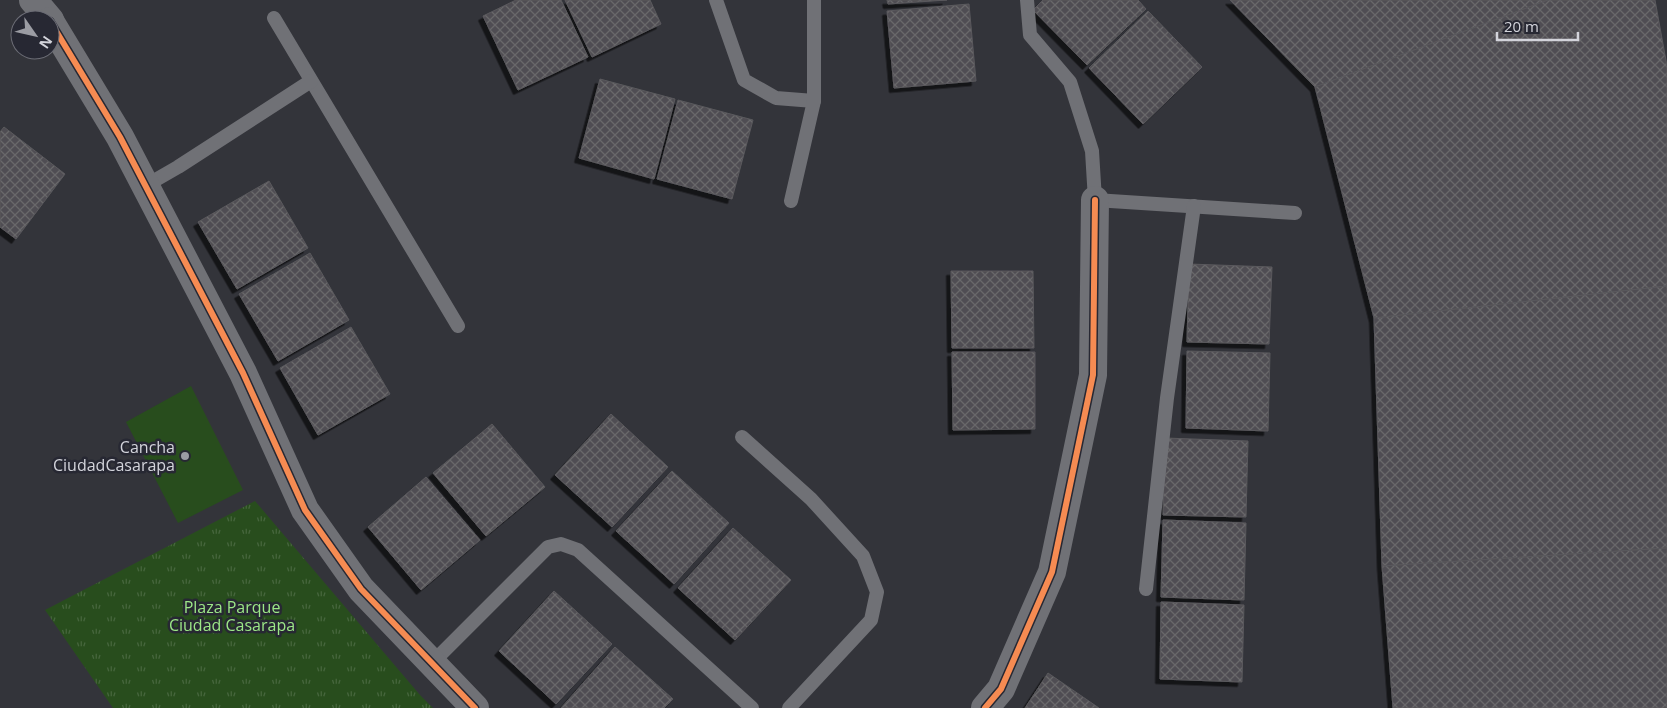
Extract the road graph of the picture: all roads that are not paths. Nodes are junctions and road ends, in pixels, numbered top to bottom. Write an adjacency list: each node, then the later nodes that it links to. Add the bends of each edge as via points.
1 (34, 0): 5 (street)
2 (716, 0): 9 (lane, via 744,80 776,98)
3 (814, 0): 9 (lane)
4 (1027, 0): 11 (lane, via 1030,35 1070,82 1092,151)
5 (42, 10)
6 (274, 18): 8 (lane)
7 (60, 37): 10 (street, via 120,137)
8 (312, 81): 10 (lane); 15 (lane)
9 (814, 101): 12 (lane)
10 (145, 186): 18 (street, via 243,373 305,510 361,589)
11 (1095, 200): 13 (lane); 22 (street, via 1093,375 1052,572 1001,689)
12 (791, 201)
13 (1194, 206): 14 (lane); 17 (lane, via 1167,398)
14 (1295, 213)
15 (458, 326)
16 (742, 437): 21 (lane, via 811,499 863,556 877,592 871,620)
17 (1146, 589)
18 (432, 662): 19 (street); 20 (lane, via 548,547 561,544 578,550)
19 (476, 708)
20 (752, 708)
21 (789, 708)
22 (985, 708)

